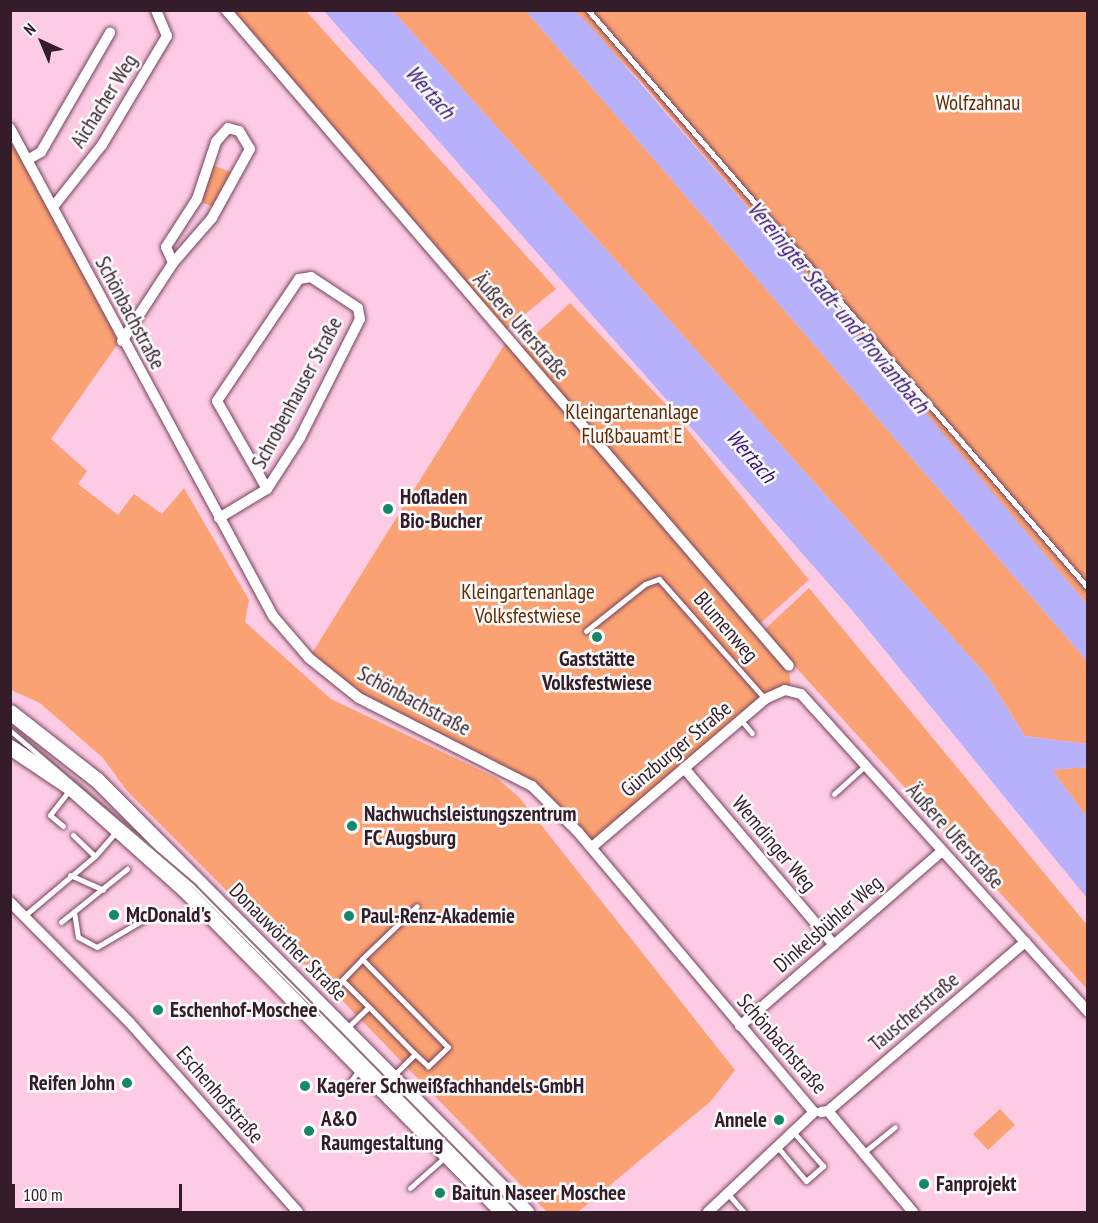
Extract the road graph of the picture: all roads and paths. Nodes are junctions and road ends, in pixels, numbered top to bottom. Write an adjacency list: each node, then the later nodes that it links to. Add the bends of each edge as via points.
1 (156, 10): 7 (street, Aichacher Weg, via 167,36 102,145)
2 (226, 10): 14 (street, Äußere Uferstraße)
3 (588, 10): 12 (lane)
4 (110, 33): 6 (street, via 41,152)
5 (10, 128): 6 (street, Schönbachstraße)
6 (28, 159): 7 (street, Schönbachstraße)
7 (53, 207): 9 (street, Schönbachstraße)
8 (173, 263): 8 (street, via 212,218 250,149 239,131 228,128 216,142 197,199 166,247); 9 (street)
9 (122, 341): 11 (street, Schönbachstraße)
10 (267, 489): 10 (street, Schrobenhauser Straße, via 217,401 299,279 311,277 358,308 360,319 291,455); 11 (street, Schrobenhauser Straße)
11 (219, 518): 28 (street, Schönbachstraße, via 273,616 309,658 358,698 518,776)
12 (1088, 588)
13 (586, 631): 16 (lane, Blumenweg, via 645,584 659,579)
14 (789, 666)
15 (791, 691): 16 (street, Günzburger Straße); 21 (street, Äußere Uferstraße, via 809,701)
16 (765, 699): 18 (street, Günzburger Straße)
17 (11, 719): 46 (main road, Donauwörther Straße, via 97,780); 62 (lane, via 194,887)
18 (741, 720): 19 (lane); 22 (street, Günzburger Straße)
19 (752, 733)
20 (10, 747): 23 (main road, Donauwörther Straße)
21 (866, 765): 24 (lane); 29 (street, Äußere Uferstraße)
22 (684, 768): 28 (street, Günzburger Straße); 41 (street, Wemdinger Weg)
23 (71, 788): 25 (lane, via 50,815); 26 (main road, Donauwörther Straße)
24 (834, 794)
25 (63, 826)
26 (118, 830): 30 (lane); 48 (main road, Donauwörther Straße)
27 (73, 836): 30 (lane)
28 (592, 847): 45 (street, Schönbachstraße)
29 (942, 851): 40 (street, Äußere Uferstraße); 41 (street, Dinkelsbühler Weg)
30 (95, 856): 32 (lane)
31 (127, 868): 33 (lane)
32 (70, 876): 33 (lane); 37 (lane)
33 (103, 890): 36 (lane)
34 (10, 902): 37 (street, Eschenhofstraße)
35 (417, 906): 42 (lane)
36 (74, 912): 38 (lane, via 78,937 97,947); 39 (lane)
37 (24, 916): 60 (street, Eschenhofstraße, via 130,1023)
38 (146, 918)
39 (61, 922)
40 (1025, 942): 44 (street, Äußere Uferstraße); 51 (street, Tauscherstraße)
41 (834, 945): 45 (street, Dinkelsbühler Weg)
42 (362, 959): 43 (lane, via 342,980); 47 (lane, via 448,1047 428,1066)
43 (369, 1007): 46 (lane); 47 (lane)
44 (1088, 1012)
45 (740, 1026): 52 (street, Schönbachstraße)
46 (346, 1029): 49 (main road, Donauwörther Straße)
47 (415, 1053): 49 (lane)
48 (361, 1067): 50 (lane); 57 (main road, Donauwörther Straße)
49 (393, 1076): 63 (main road, Donauwörther Straße)
50 (349, 1084)
51 (828, 1111): 52 (street, Schönbachstraße); 56 (street, Schönbachstraße)
52 (814, 1113): 54 (street)
53 (895, 1126): 56 (lane)
54 (796, 1135): 55 (street); 55 (lane, via 823,1166 806,1181)
55 (780, 1150): 59 (street)
56 (864, 1153): 66 (street, Schönbachstraße)
57 (447, 1155): 58 (lane); 61 (main road, Donauwörther Straße)
58 (410, 1188)
59 (729, 1195): 64 (street); 65 (lane)
60 (298, 1212)
61 (503, 1212)
62 (514, 1212)
63 (526, 1212)
64 (708, 1212)
65 (744, 1212)
66 (913, 1212)

